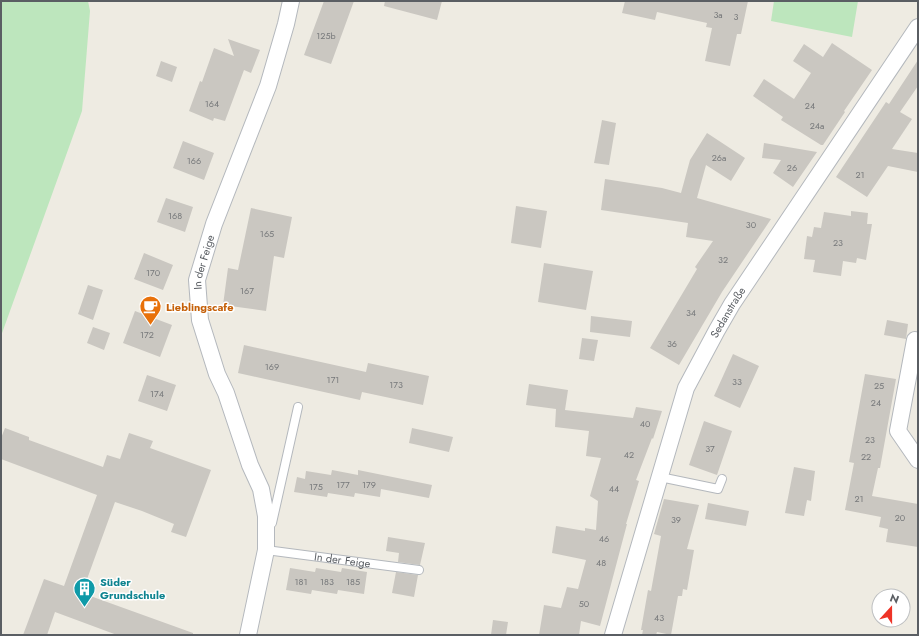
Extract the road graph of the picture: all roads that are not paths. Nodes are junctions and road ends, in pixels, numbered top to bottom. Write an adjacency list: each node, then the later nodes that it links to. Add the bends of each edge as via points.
1 (291, 1): 8 (street, In der Feige, via 268,86 214,224 197,280 200,320 217,374 261,489 266,516)
2 (918, 27): 6 (street, Sedanstraße, via 754,270 717,330 686,388)
3 (915, 340): 5 (street, via 898,431)
4 (298, 407): 8 (lane, In der Feige)
5 (918, 460)
6 (660, 477): 7 (lane, via 718,489); 11 (street, Sedanstraße)
7 (722, 479)
8 (266, 550): 9 (lane, In der Feige); 10 (street, In der Feige)
9 (419, 570)
10 (248, 635)
11 (613, 635)

